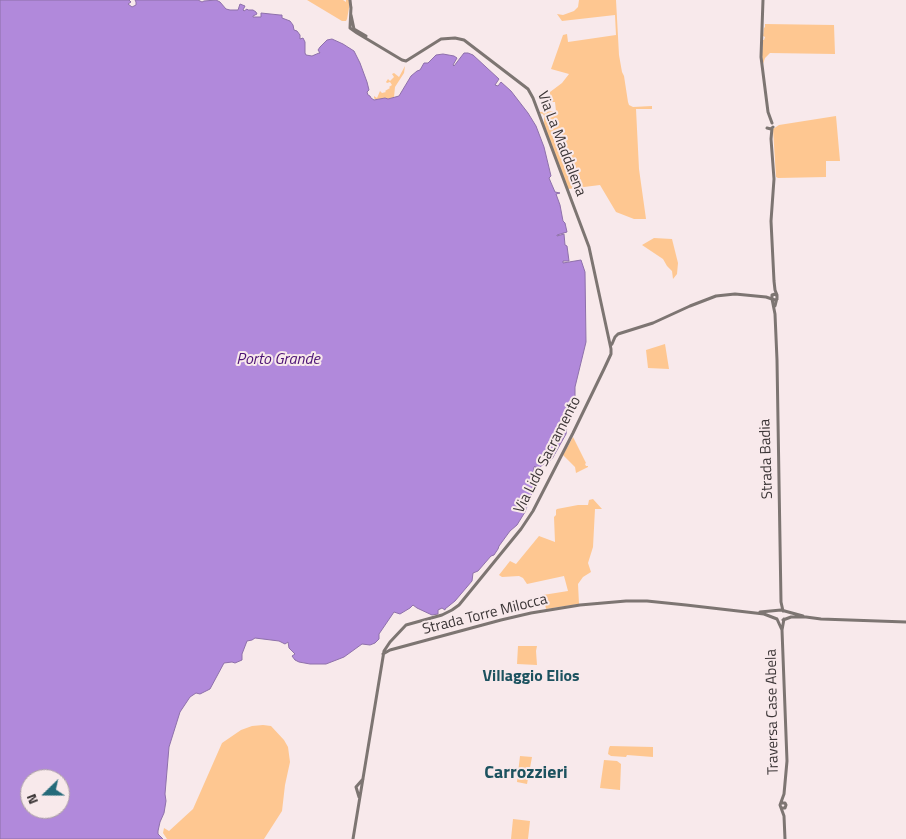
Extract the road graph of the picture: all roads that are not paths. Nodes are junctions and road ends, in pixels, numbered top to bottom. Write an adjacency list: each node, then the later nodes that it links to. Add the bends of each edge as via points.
1 (350, 0): 4 (street, Via La Maddalena, via 352,28 402,60 441,39 452,37 460,39 528,89 589,247)
2 (763, 0): 3 (street, Strada Badia, via 760,54 774,179 771,221)
3 (774, 297): 4 (street, via 716,296 654,323 618,334); 5 (street, Strada Badia)
4 (611, 345): 14 (street, Via Lido Sacramento, via 611,354 521,529 458,605 442,615 403,626)
5 (781, 602): 6 (street); 7 (street)
6 (778, 611): 7 (street); 8 (street); 10 (street)
7 (783, 611): 9 (street); 11 (street)
8 (755, 613): 10 (street); 16 (street, Strada Torre Milocca, via 617,601 531,613)
9 (806, 617): 11 (street); 12 (street)
10 (777, 619): 11 (street); 13 (street)
11 (784, 619): 13 (street)
12 (906, 622)
13 (782, 630): 19 (street, Traversa Case Abela)
14 (390, 642): 15 (street); 17 (street, Via Lido Sacramento)
15 (395, 647): 16 (street); 17 (street)
16 (400, 648): 17 (street, Strada Torre Milocca)
17 (388, 649): 18 (street, via 383,654 359,788)
18 (354, 839)
19 (786, 839)

